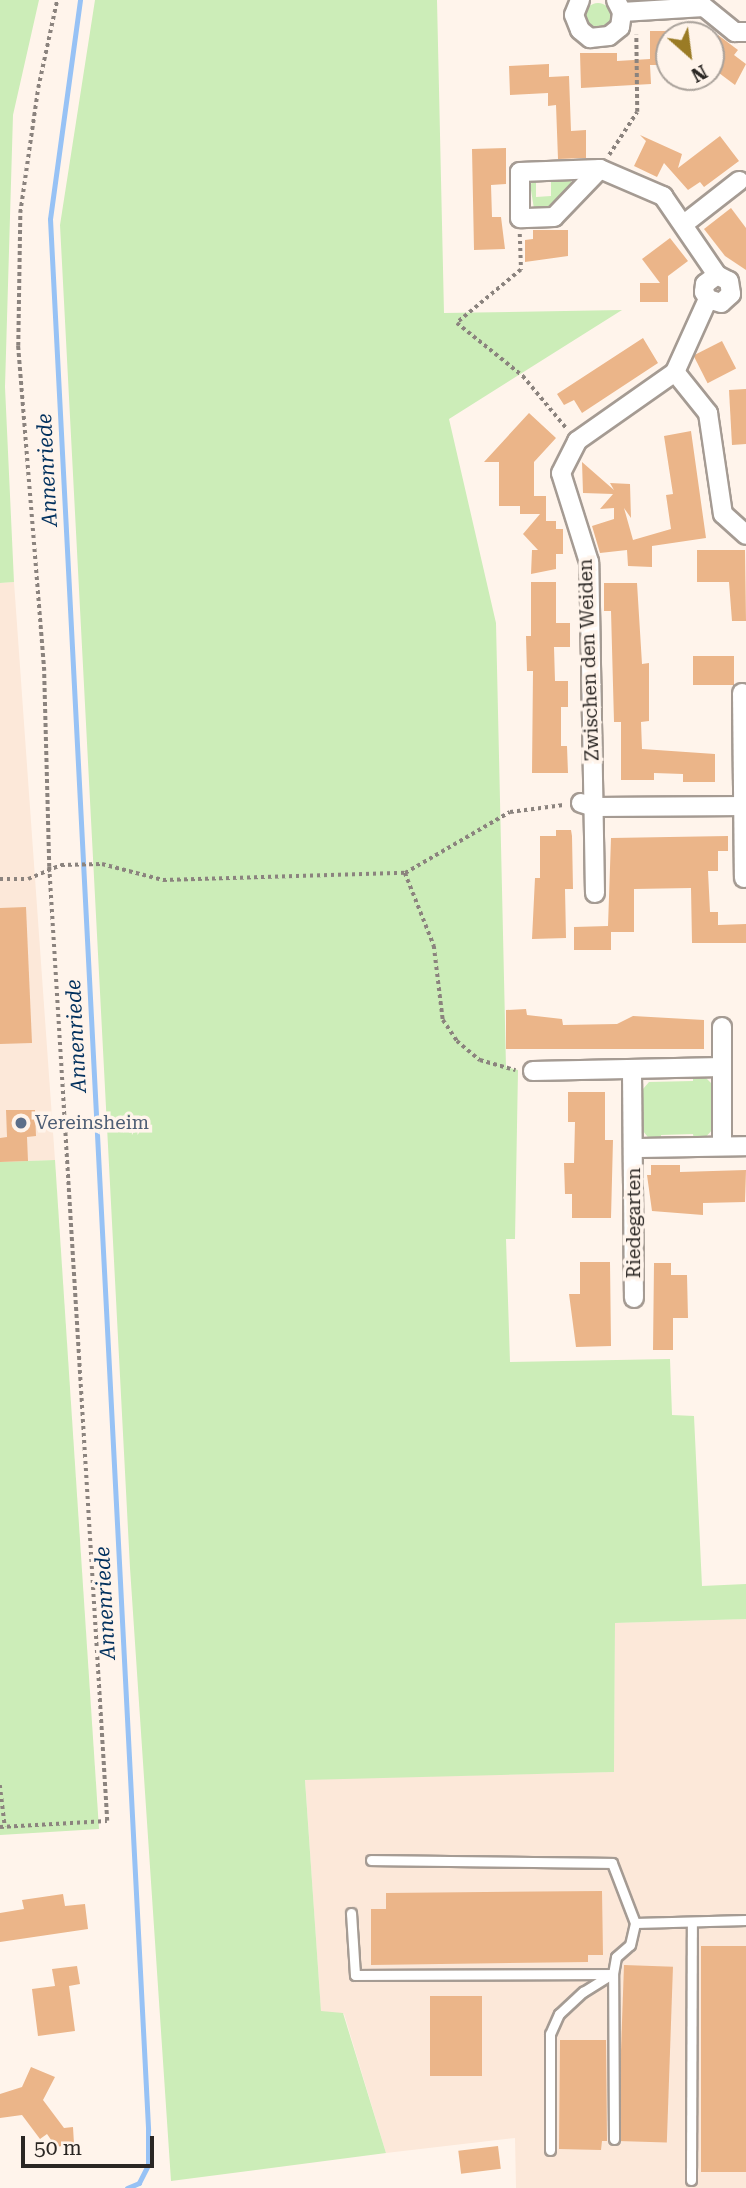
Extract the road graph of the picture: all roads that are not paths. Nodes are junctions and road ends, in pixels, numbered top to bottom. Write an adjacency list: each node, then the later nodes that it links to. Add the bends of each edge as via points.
1 (580, 0): 2 (street, via 574,15 580,30 590,38 610,36 620,27)
2 (625, 8): 3 (street, via 704,7 735,32)
3 (746, 32)
4 (600, 169): 4 (street, via 520,172 520,218 554,217); 6 (street, via 663,196)
5 (739, 181): 6 (street)
6 (684, 224): 7 (street)
7 (717, 275): 8 (street); 9 (street, via 705,284)
8 (739, 294): 9 (street, via 721,303)
9 (708, 299): 10 (street)
10 (675, 372): 11 (street, via 708,413 723,514); 13 (street, Zwischen den Weiden, via 577,441 561,473 589,562)
11 (746, 535)
12 (742, 693): 14 (street)
13 (587, 805): 14 (street); 16 (street, Zwischen den Weiden)
14 (745, 806): 15 (street)
15 (744, 878)
16 (595, 893)
17 (722, 1027): 18 (street)
18 (722, 1067): 20 (street); 21 (street)
19 (533, 1071): 20 (street)
20 (632, 1072): 23 (street, Riedegarten)
21 (722, 1146): 22 (street, Riedegarten); 23 (street, Riedegarten)
22 (746, 1146)
23 (634, 1148): 24 (street, Riedegarten)
24 (634, 1298)
25 (371, 1860): 28 (lane, via 612,1863)
26 (351, 1913): 30 (lane, via 355,1975)
27 (746, 1920): 29 (lane)
28 (635, 1923): 29 (lane); 30 (lane, via 630,1945 616,1957)
29 (691, 1924): 33 (lane)
30 (613, 1973): 31 (lane); 32 (lane, via 559,2014 550,2034)
31 (614, 2139)
32 (550, 2150)
33 (691, 2180)

